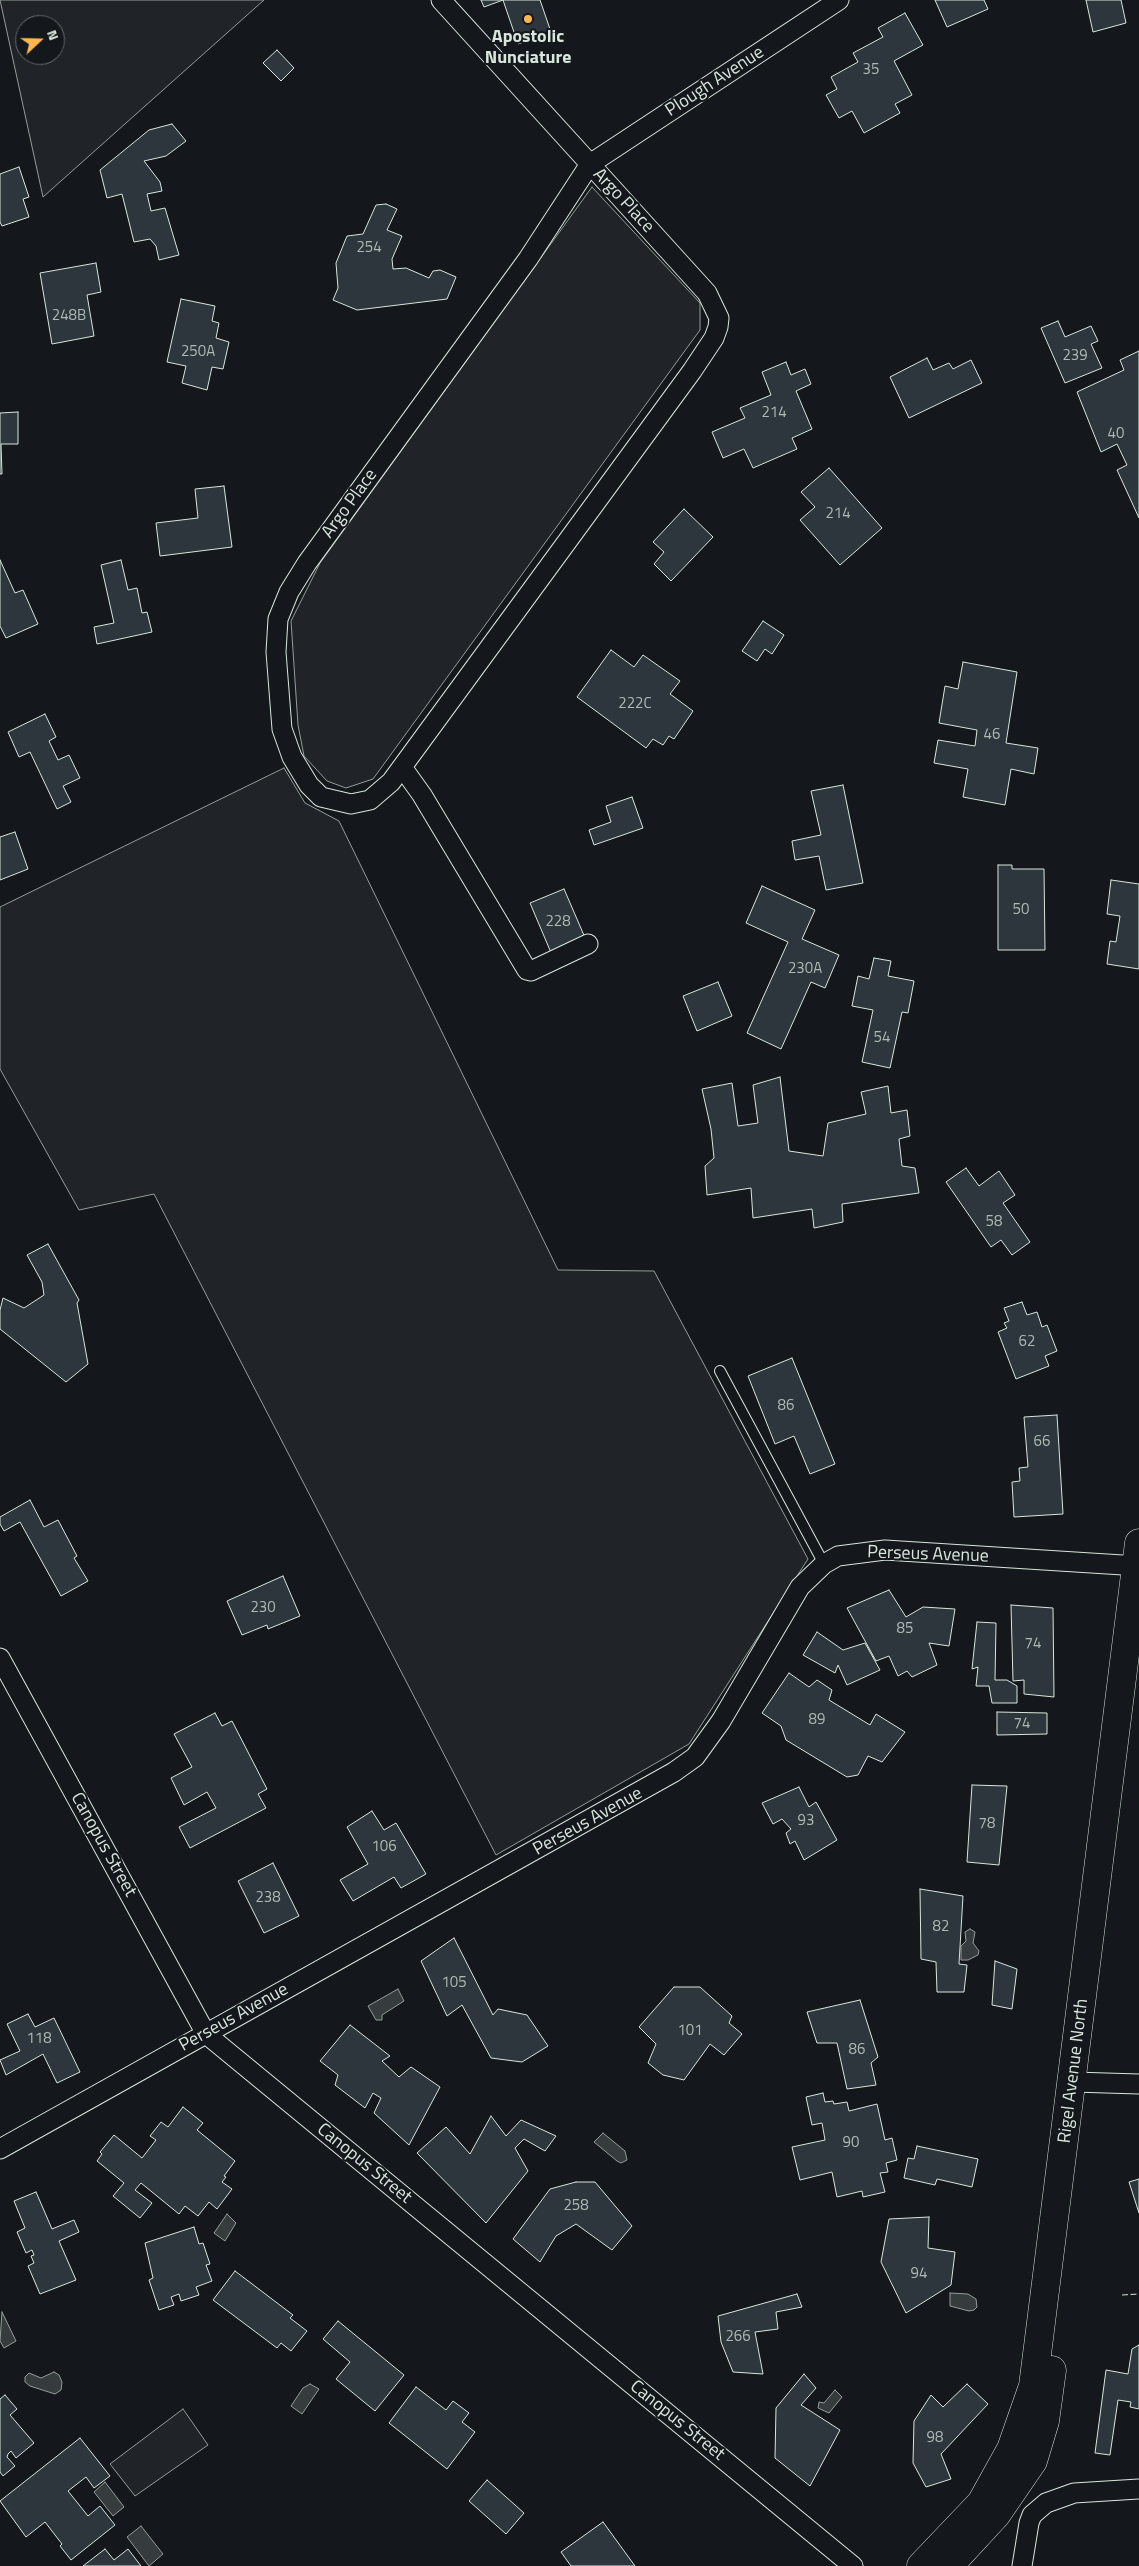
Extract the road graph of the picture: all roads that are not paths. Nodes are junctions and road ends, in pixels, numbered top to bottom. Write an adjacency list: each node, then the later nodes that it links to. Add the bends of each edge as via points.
1 (441, 0): 3 (street)
2 (839, 0): 3 (street, Plough Avenue)
3 (590, 164): 4 (street, Argo Place, via 707,293 719,318 718,326 714,338 692,371); 4 (street, Argo Place, via 528,259 307,563 289,592 278,619 277,684 282,729 292,757 309,785 321,798 351,804 370,800 391,782)
4 (402, 767): 5 (street, via 527,970)
5 (588, 944)
6 (720, 1371): 8 (lane)
7 (1138, 1558): 8 (street, Perseus Avenue, via 885,1550 838,1556); 12 (main road, Rigel Avenue North)
8 (824, 1564): 11 (street, Perseus Avenue, via 800,1587 721,1721 695,1756 674,1772)
9 (0, 1658): 11 (street, Canopus Street)
10 (1139, 1684): 12 (main road, Rigel Avenue North)
11 (206, 2034): 14 (street, Perseus Avenue); 16 (street, Canopus Street)
12 (1080, 2083): 13 (street); 17 (main road, Rigel Avenue North, via 1038,2362 1026,2408 1011,2449 981,2503); 18 (main road, Rigel Avenue North, via 1054,2359 1040,2444 1026,2474 1008,2500)
13 (1139, 2084)
14 (0, 2149)
15 (1139, 2489): 19 (street, via 1074,2494 1046,2503 1029,2523)
16 (853, 2566)
17 (921, 2566)
18 (949, 2566)
19 (1022, 2566)

